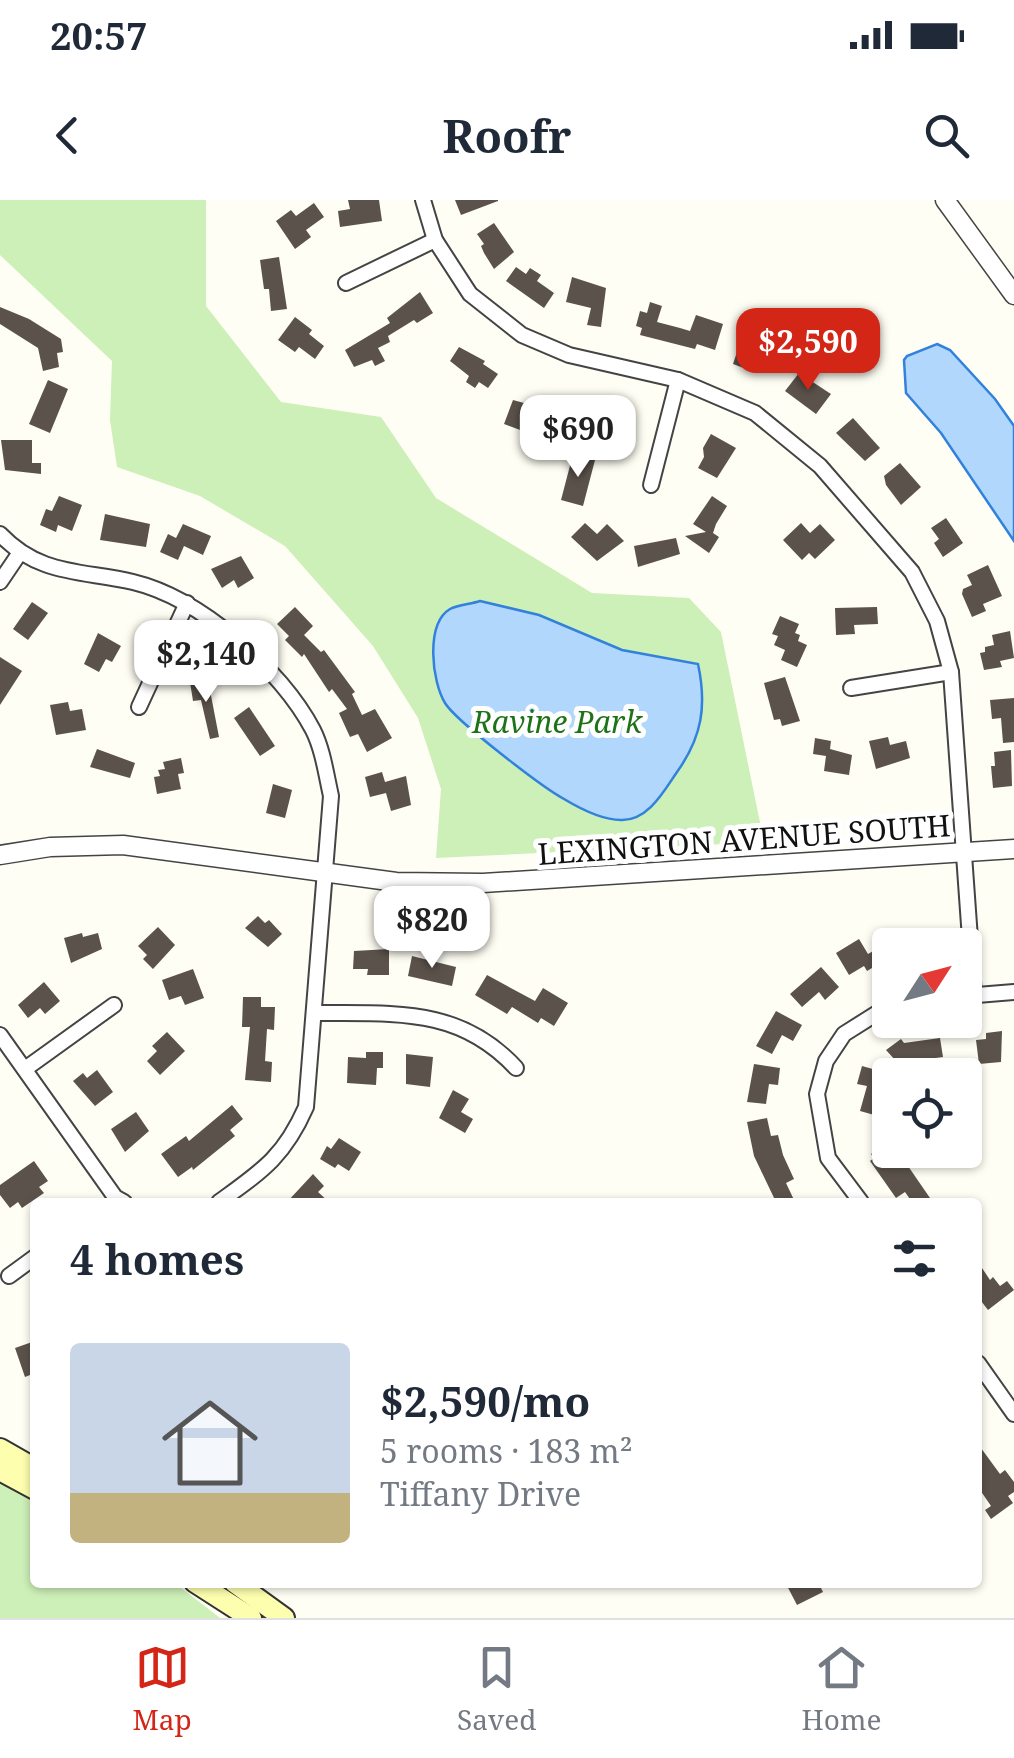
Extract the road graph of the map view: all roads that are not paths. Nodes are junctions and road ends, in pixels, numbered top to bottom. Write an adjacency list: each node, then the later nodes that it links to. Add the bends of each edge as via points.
1 (423, 200): 3 (street)
2 (945, 200): 5 (street)
3 (435, 240): 4 (street); 6 (street, via 470,294 522,335 569,355)
4 (346, 283)
5 (1014, 295)
6 (678, 380): 7 (street); 12 (street, via 755,412 820,466 912,572 937,621)
7 (651, 485)
8 (0, 534): 9 (street)
9 (19, 554): 10 (street); 11 (street)
10 (0, 582)
11 (187, 603): 14 (street); 18 (street, via 245,647 290,694 313,730 331,796)
12 (951, 672): 13 (street); 16 (street)
13 (850, 688)
14 (139, 706)
15 (1014, 848): 16 (street, LEXINGTON AVENUE SOUTH)
16 (964, 852): 18 (street, LEXINGTON AVENUE SOUTH, via 483,883 396,882); 19 (street)
17 (0, 855): 18 (street, LEXINGTON AVENUE SOUTH, via 122,845)
18 (324, 872): 23 (street)
19 (967, 928)
20 (1014, 992): 21 (street)
21 (982, 995)
22 (114, 1004): 27 (street)
23 (316, 1013): 26 (street, via 417,1015 456,1024); 29 (street, via 306,1107 292,1138 270,1165)
24 (872, 1016): 30 (street, via 844,1034 826,1061 817,1094 828,1158)
25 (0, 1036): 27 (street)
26 (516, 1068)
27 (25, 1069): 28 (street)
28 (114, 1198)
29 (225, 1198)
30 (858, 1198)
31 (30, 1261): 32 (street)
32 (9, 1276)
33 (982, 1370): 34 (street)
34 (1014, 1414)
35 (0, 1449): 36 (main road)
36 (30, 1466)
37 (0, 1470): 38 (main road)
38 (30, 1486)
39 (204, 1588): 41 (main road)
40 (242, 1588): 42 (main road)
41 (251, 1618)
42 (284, 1618)

